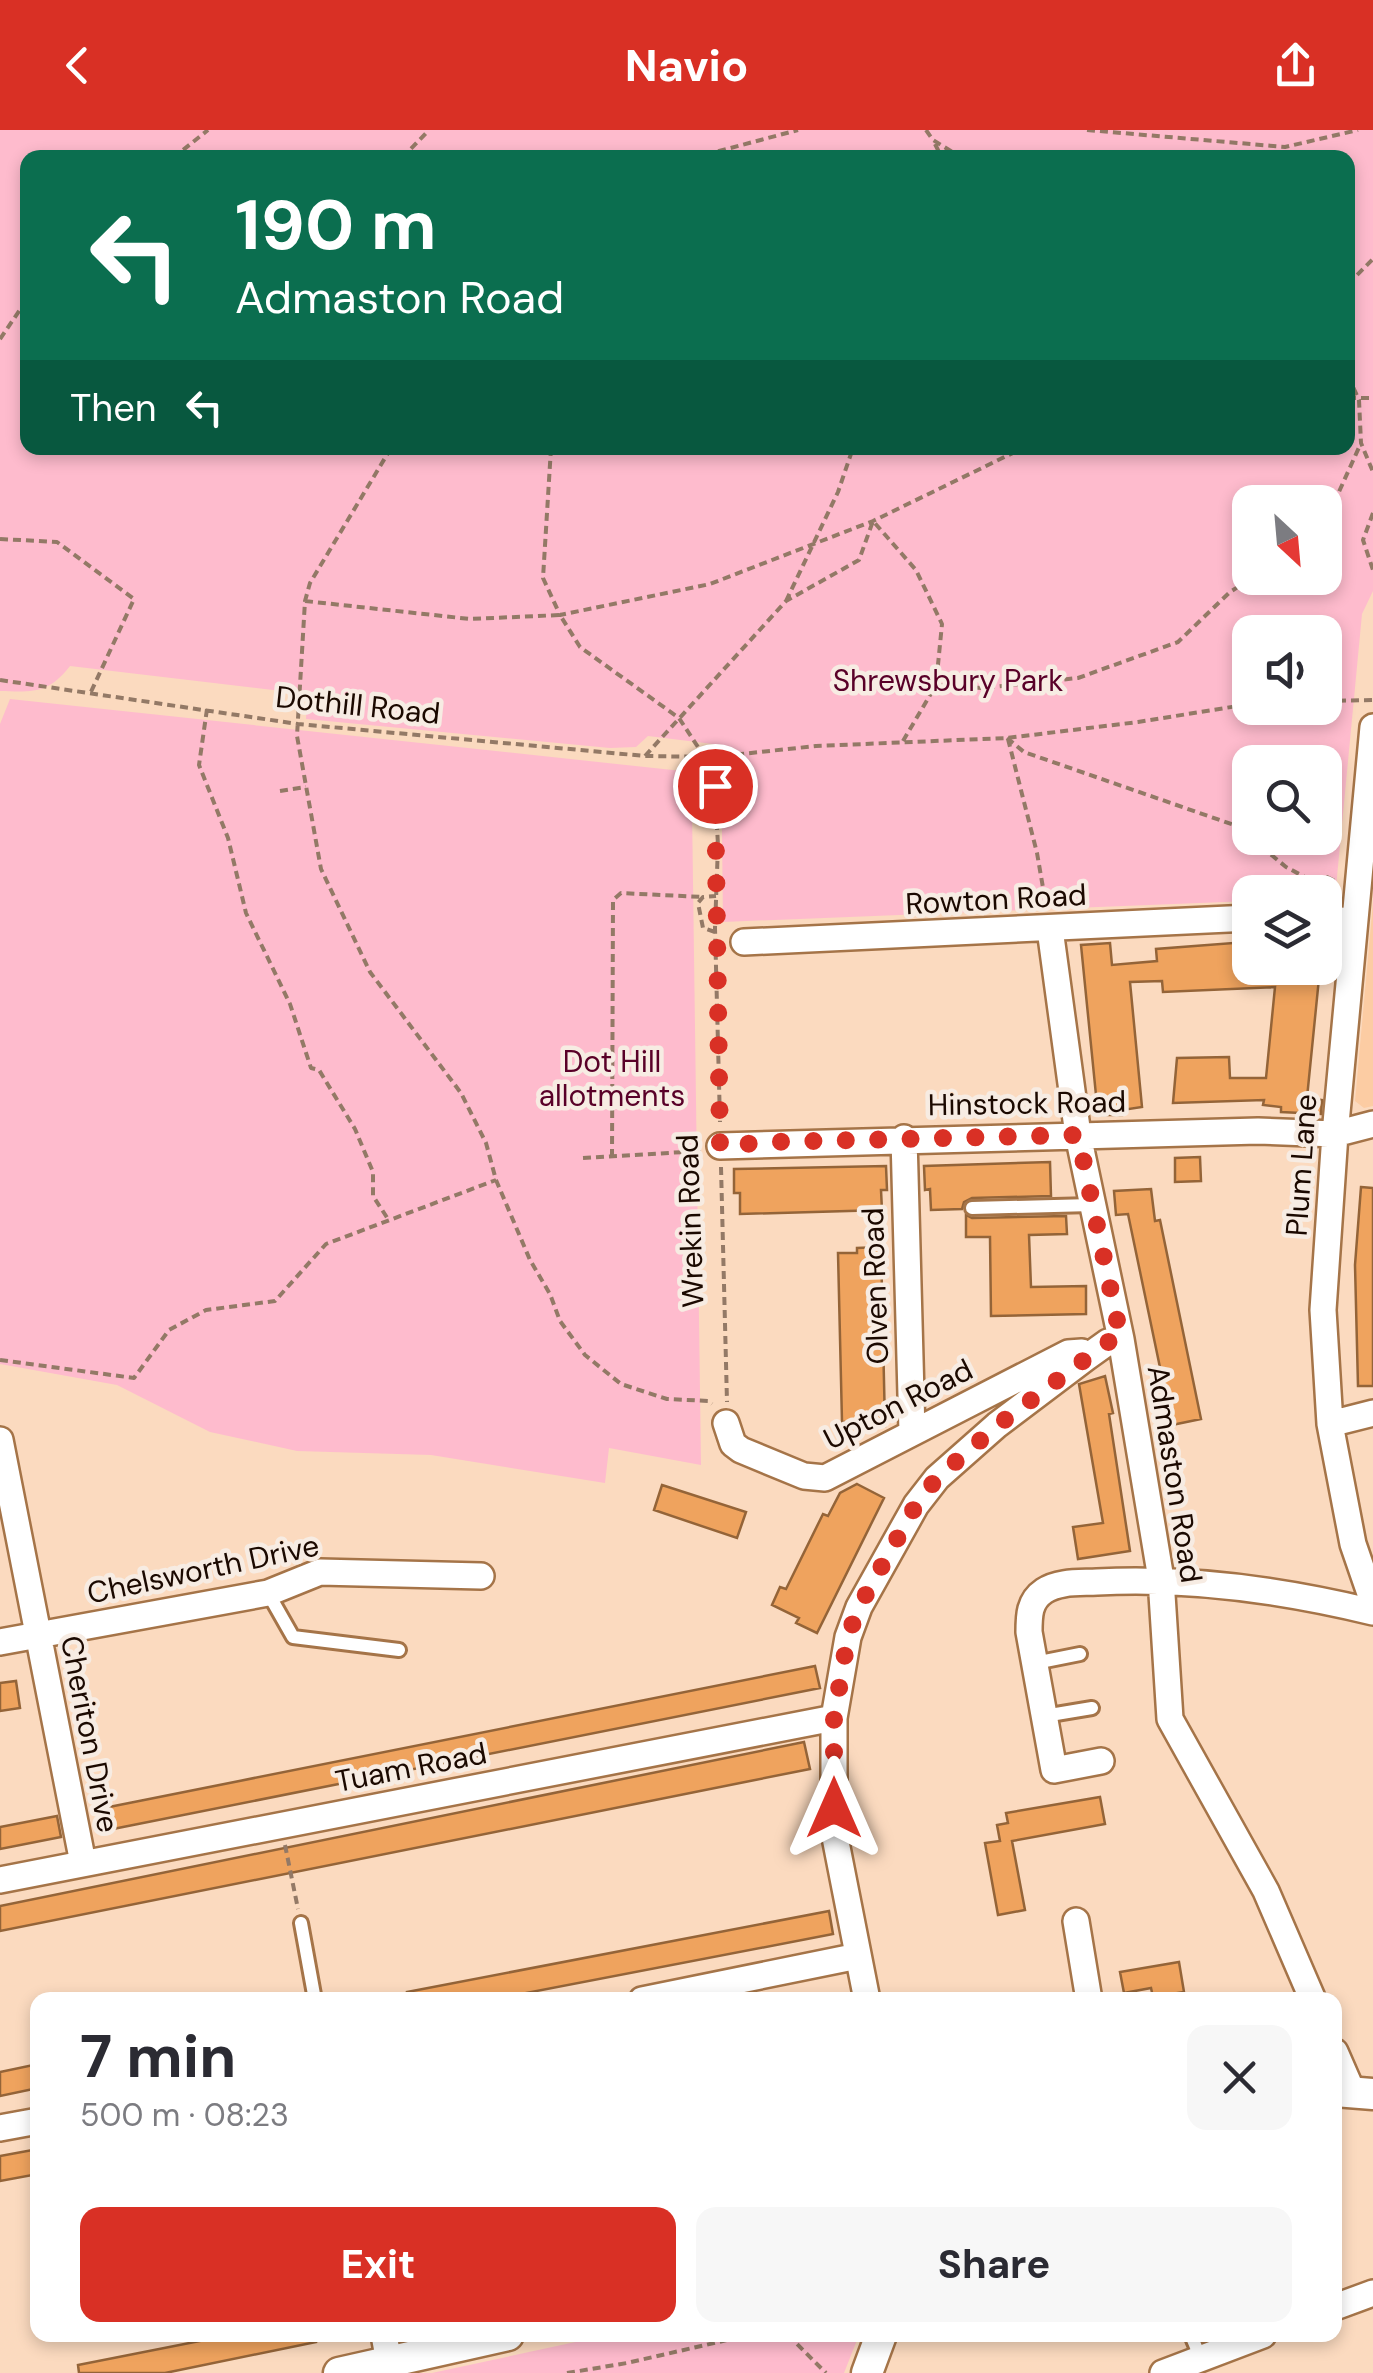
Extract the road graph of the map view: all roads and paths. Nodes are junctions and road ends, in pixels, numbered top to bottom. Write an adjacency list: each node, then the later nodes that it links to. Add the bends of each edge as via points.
1 (208, 130): 8 (path)
2 (429, 130): 9 (path)
3 (798, 130): 10 (path)
4 (926, 130): 7 (path)
5 (1087, 130): 6 (path, via 1285,147)
6 (1358, 130)
7 (933, 140): 11 (path); 12 (path)
8 (182, 150)
9 (410, 150)
10 (723, 150)
11 (938, 150)
12 (949, 150)
13 (1373, 259): 14 (path)
14 (1355, 277)
15 (20, 310): 16 (path)
16 (0, 340)
17 (1355, 391): 20 (path)
18 (1373, 398): 20 (path)
19 (1355, 399): 20 (path)
20 (1359, 400): 21 (path)
21 (1362, 443): 26 (path); 27 (path)
22 (387, 455): 34 (path)
23 (551, 455): 36 (path, via 543,578)
24 (851, 455): 31 (path)
25 (1009, 455): 29 (path)
26 (1373, 472)
27 (1342, 486)
28 (1373, 513): 32 (path, via 1363,540)
29 (873, 521): 31 (path); 35 (path, via 859,560); 38 (path, via 916,570 942,624)
30 (0, 538): 39 (path, via 57,542 134,598)
31 (814, 544): 35 (path); 36 (path, via 710,584)
32 (1373, 570)
33 (1232, 591): 38 (path, via 1178,642 1078,678 982,688)
34 (305, 601): 36 (path, via 470,619); 45 (path)
35 (786, 601): 44 (path)
36 (560, 615): 44 (path, via 580,647)
37 (0, 680): 39 (path, Dothill Road)
38 (936, 685): 48 (path)
39 (90, 694): 43 (path, Dothill Road)
40 (1373, 700): 41 (path)
41 (1342, 701)
42 (1232, 707): 47 (path, Dothill Road)
43 (207, 709): 45 (path, Dothill Road); 74 (path, via 200,765 228,838 246,913 290,1004 311,1068 319,1070 355,1128 372,1172 373,1196)
44 (679, 718): 49 (path); 51 (path, via 698,747)
45 (298, 724): 49 (path, Dothill Road); 71 (path, via 321,869 370,972 462,1093)
46 (1373, 727): 59 (street, Plum Lane)
47 (1007, 738): 48 (path, Dothill Road); 55 (path, via 1024,752); 61 (path)
48 (902, 742): 51 (path, Dothill Road)
49 (645, 756): 50 (path, Dothill Road)
50 (684, 757): 51 (path, Dothill Road); 52 (path)
51 (714, 757): 52 (path, Wrekin Road)
52 (715, 786): 57 (path, Wrekin Road)
53 (306, 788): 54 (path)
54 (280, 791)
55 (1232, 824)
56 (1272, 855): 59 (path, via 1314,882 1327,877)
57 (716, 896): 58 (path); 62 (path, Wrekin Road)
58 (703, 897): 62 (path, via 703,928); 69 (path, via 621,893 613,900)
59 (1360, 898): 65 (street, Plum Lane)
60 (1232, 919): 61 (street, Rowton Road)
61 (1050, 929): 63 (street, Rowton Road); 66 (street, Admaston Road)
62 (715, 932): 68 (path, Wrekin Road)
63 (744, 942)
64 (1373, 1124): 65 (street, Hinstock Road)
65 (1335, 1134): 66 (street, Hinstock Road); 80 (street, Plum Lane, via 1323,1310)
66 (1078, 1135): 67 (street, Hinstock Road); 72 (street, Admaston Road)
67 (904, 1138): 68 (street, Hinstock Road); 81 (street, Olven Road)
68 (720, 1146): 69 (path); 78 (path, Wrekin Road)
69 (612, 1157): 70 (path)
70 (583, 1158)
71 (496, 1180): 74 (path); 82 (path, via 560,1321 585,1355 621,1384 667,1399 708,1401)
72 (1092, 1205): 73 (lane); 75 (street, Admaston Road)
73 (972, 1208)
74 (389, 1220): 77 (path, via 326,1244 275,1301 206,1310 169,1330 134,1378)
75 (1121, 1339): 76 (street); 85 (street, Admaston Road)
76 (1087, 1356): 81 (street, Upton Road, via 1068,1352); 96 (street, via 937,1478 916,1505 859,1607)
77 (0, 1360)
78 (727, 1384)
79 (1373, 1413): 80 (street)
80 (1330, 1424): 87 (street, Plum Lane, via 1353,1544)
81 (912, 1432): 82 (street, Upton Road, via 824,1478 804,1476)
82 (730, 1433)
83 (0, 1440): 89 (street, Cheriton Drive)
84 (481, 1576): 86 (street, Chelsworth Drive, via 320,1572)
85 (1161, 1579): 88 (street); 93 (street, via 1063,1584 1044,1591 1029,1615); 108 (street, Admaston Road, via 1170,1719 1266,1891)
86 (268, 1593): 89 (street, Chelsworth Drive); 91 (lane, via 292,1637)
87 (1373, 1602)
88 (1373, 1612)
89 (37, 1636): 90 (street, Chelsworth Drive); 99 (street, Cheriton Drive)
90 (0, 1642)
91 (399, 1650)
92 (1080, 1654): 93 (lane)
93 (1035, 1663): 95 (street)
94 (1092, 1708): 95 (lane)
95 (1044, 1716): 97 (street, via 1054,1770)
96 (834, 1718): 98 (street, Tuam Road); 103 (street, via 834,1832)
97 (1101, 1761)
98 (282, 1826): 99 (street, Tuam Road); 102 (path)
99 (83, 1863): 100 (street, Tuam Road)
100 (0, 1880)
101 (1076, 1921): 107 (street)
102 (301, 1923): 104 (lane)
103 (858, 1956): 105 (street); 106 (street)
104 (314, 1992)
105 (681, 1992)
106 (865, 1992)
107 (1088, 1992)
108 (1310, 1992)
109 (1342, 2068): 110 (street)
110 (1353, 2092)
111 (30, 2122): 112 (street)
112 (0, 2128)
113 (1373, 2293): 114 (street)
114 (1342, 2305)
115 (447, 2342): 121 (street)
116 (716, 2342): 123 (path)
117 (795, 2342): 124 (path)
118 (878, 2342): 125 (street)
119 (1224, 2342): 120 (street)
120 (1196, 2347): 126 (street)
121 (386, 2349): 122 (street)
122 (340, 2373)
123 (567, 2373)
124 (826, 2373)
125 (868, 2373)
126 (1163, 2373)

